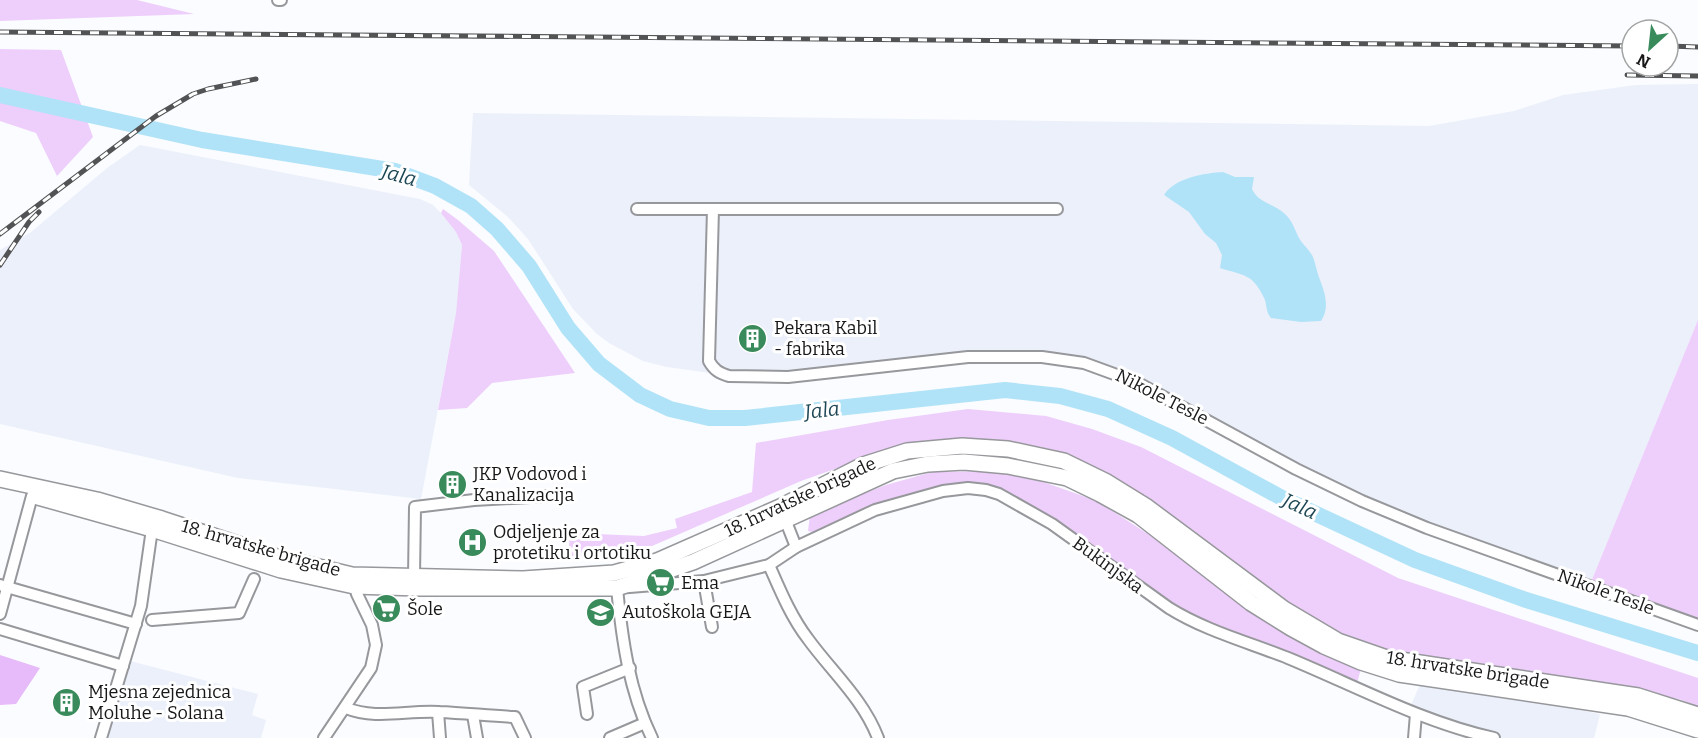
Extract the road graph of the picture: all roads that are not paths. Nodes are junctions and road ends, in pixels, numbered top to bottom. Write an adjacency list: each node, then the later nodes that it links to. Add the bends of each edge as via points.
1 (638, 209): 2 (street)
2 (713, 209): 3 (street); 21 (street, Nikole Tesle, via 709,361 720,374 788,376 968,357 1042,357 1084,363 1136,382 1362,501)
3 (1057, 209)
4 (0, 479): 14 (main road, 18. hrvatske brigade, via 97,500)
5 (0, 489): 6 (main road, 18. hrvatske brigade)
6 (32, 496): 9 (main road, 18. hrvatske brigade); 16 (street)
7 (549, 496): 12 (street, via 415,507)
8 (783, 514): 10 (street); 12 (main road, 18. hrvatske brigade, via 614,573 523,579); 17 (main road, 18. hrvatske brigade, via 693,562); 31 (main road, 18. hrvatske brigade, via 863,465 907,452 962,446 1008,448 1064,462 1105,481 1148,507 1284,609 1338,641 1387,658 1638,696); 33 (main road, 18. hrvatske brigade, via 893,471 928,464 1008,466 1067,478 1138,515 1251,603 1324,646 1361,662 1399,674 1628,708)
9 (152, 529): 14 (main road, 18. hrvatske brigade, via 281,570); 20 (street)
10 (796, 547): 11 (street, Bukinjska); 29 (street, Bukinjska, via 875,510 943,491 986,490 1052,524 1189,620)
11 (769, 564): 15 (street, Bukinjska); 41 (street, via 806,638 861,703)
12 (414, 577): 14 (main road, 18. hrvatske brigade)
13 (254, 579): 19 (street, via 239,613)
14 (353, 580): 17 (main road, 18. hrvatske brigade, via 453,589); 26 (street, via 372,624 376,645 370,668)
15 (704, 581): 17 (street, Bukinjska); 22 (street)
16 (4, 586): 18 (street); 20 (street)
17 (617, 588): 25 (street, via 623,646)
18 (0, 614)
19 (152, 620)
20 (136, 624): 24 (street)
21 (1698, 625)
22 (712, 627)
23 (0, 629): 24 (street)
24 (123, 666): 34 (street)
25 (630, 668): 28 (street, via 583,687); 32 (street)
26 (345, 708): 27 (street, via 387,715); 35 (street)
27 (438, 712): 30 (street); 36 (street)
28 (587, 714)
29 (1416, 714): 42 (street); 43 (street, Bukinjska)
30 (473, 715): 37 (street); 38 (street, via 515,717)
31 (1698, 715)
32 (645, 723): 39 (street); 40 (street)
33 (1698, 730)
34 (101, 738)
35 (324, 738)
36 (440, 738)
37 (477, 738)
38 (525, 738)
39 (610, 738)
40 (652, 738)
41 (878, 738)
42 (1414, 738)
43 (1494, 738)

